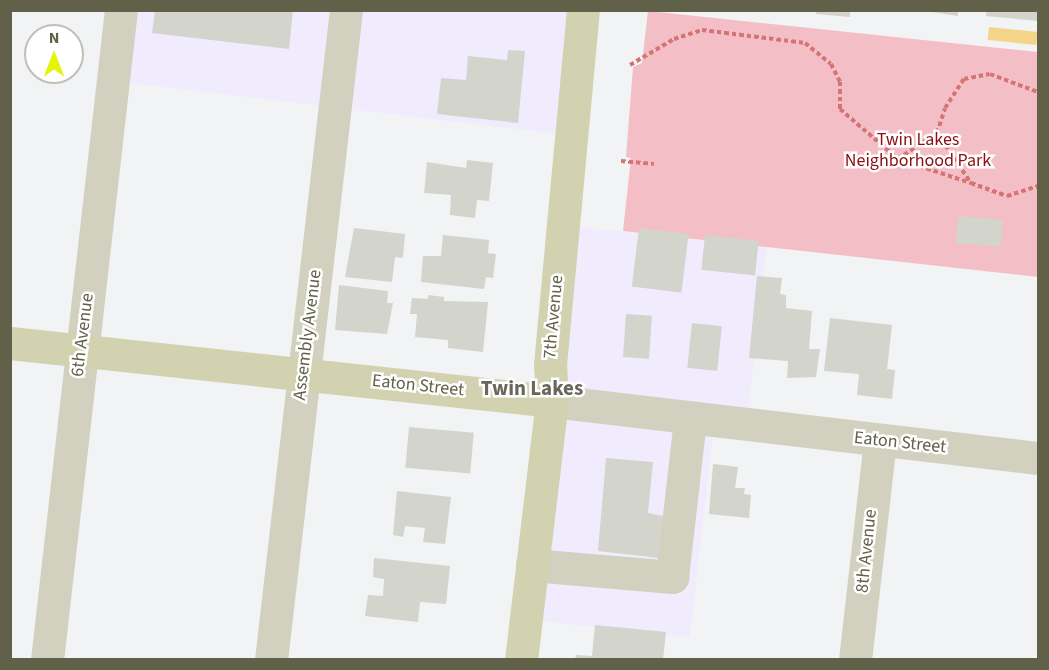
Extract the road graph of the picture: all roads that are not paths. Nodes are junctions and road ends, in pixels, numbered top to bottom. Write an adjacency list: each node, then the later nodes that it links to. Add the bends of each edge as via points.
1 (121, 10): 5 (street, 6th Avenue)
2 (346, 10): 6 (street, Assembly Avenue)
3 (583, 10): 7 (main road, 7th Avenue, via 550,365)
4 (10, 343): 5 (main road, Eaton Street)
5 (80, 351): 6 (main road, Eaton Street); 12 (street, 6th Avenue)
6 (304, 373): 7 (main road, Eaton Street); 13 (street, Assembly Avenue)
7 (552, 401): 8 (street, Eaton Street); 11 (main road, 7th Avenue)
8 (690, 418): 9 (street, Eaton Street); 11 (street, via 672,578)
9 (880, 442): 10 (street, Eaton Street); 15 (street, 8th Avenue)
10 (1038, 458)
11 (532, 565): 14 (main road, 7th Avenue)
12 (47, 660)
13 (271, 660)
14 (521, 660)
15 (855, 660)

